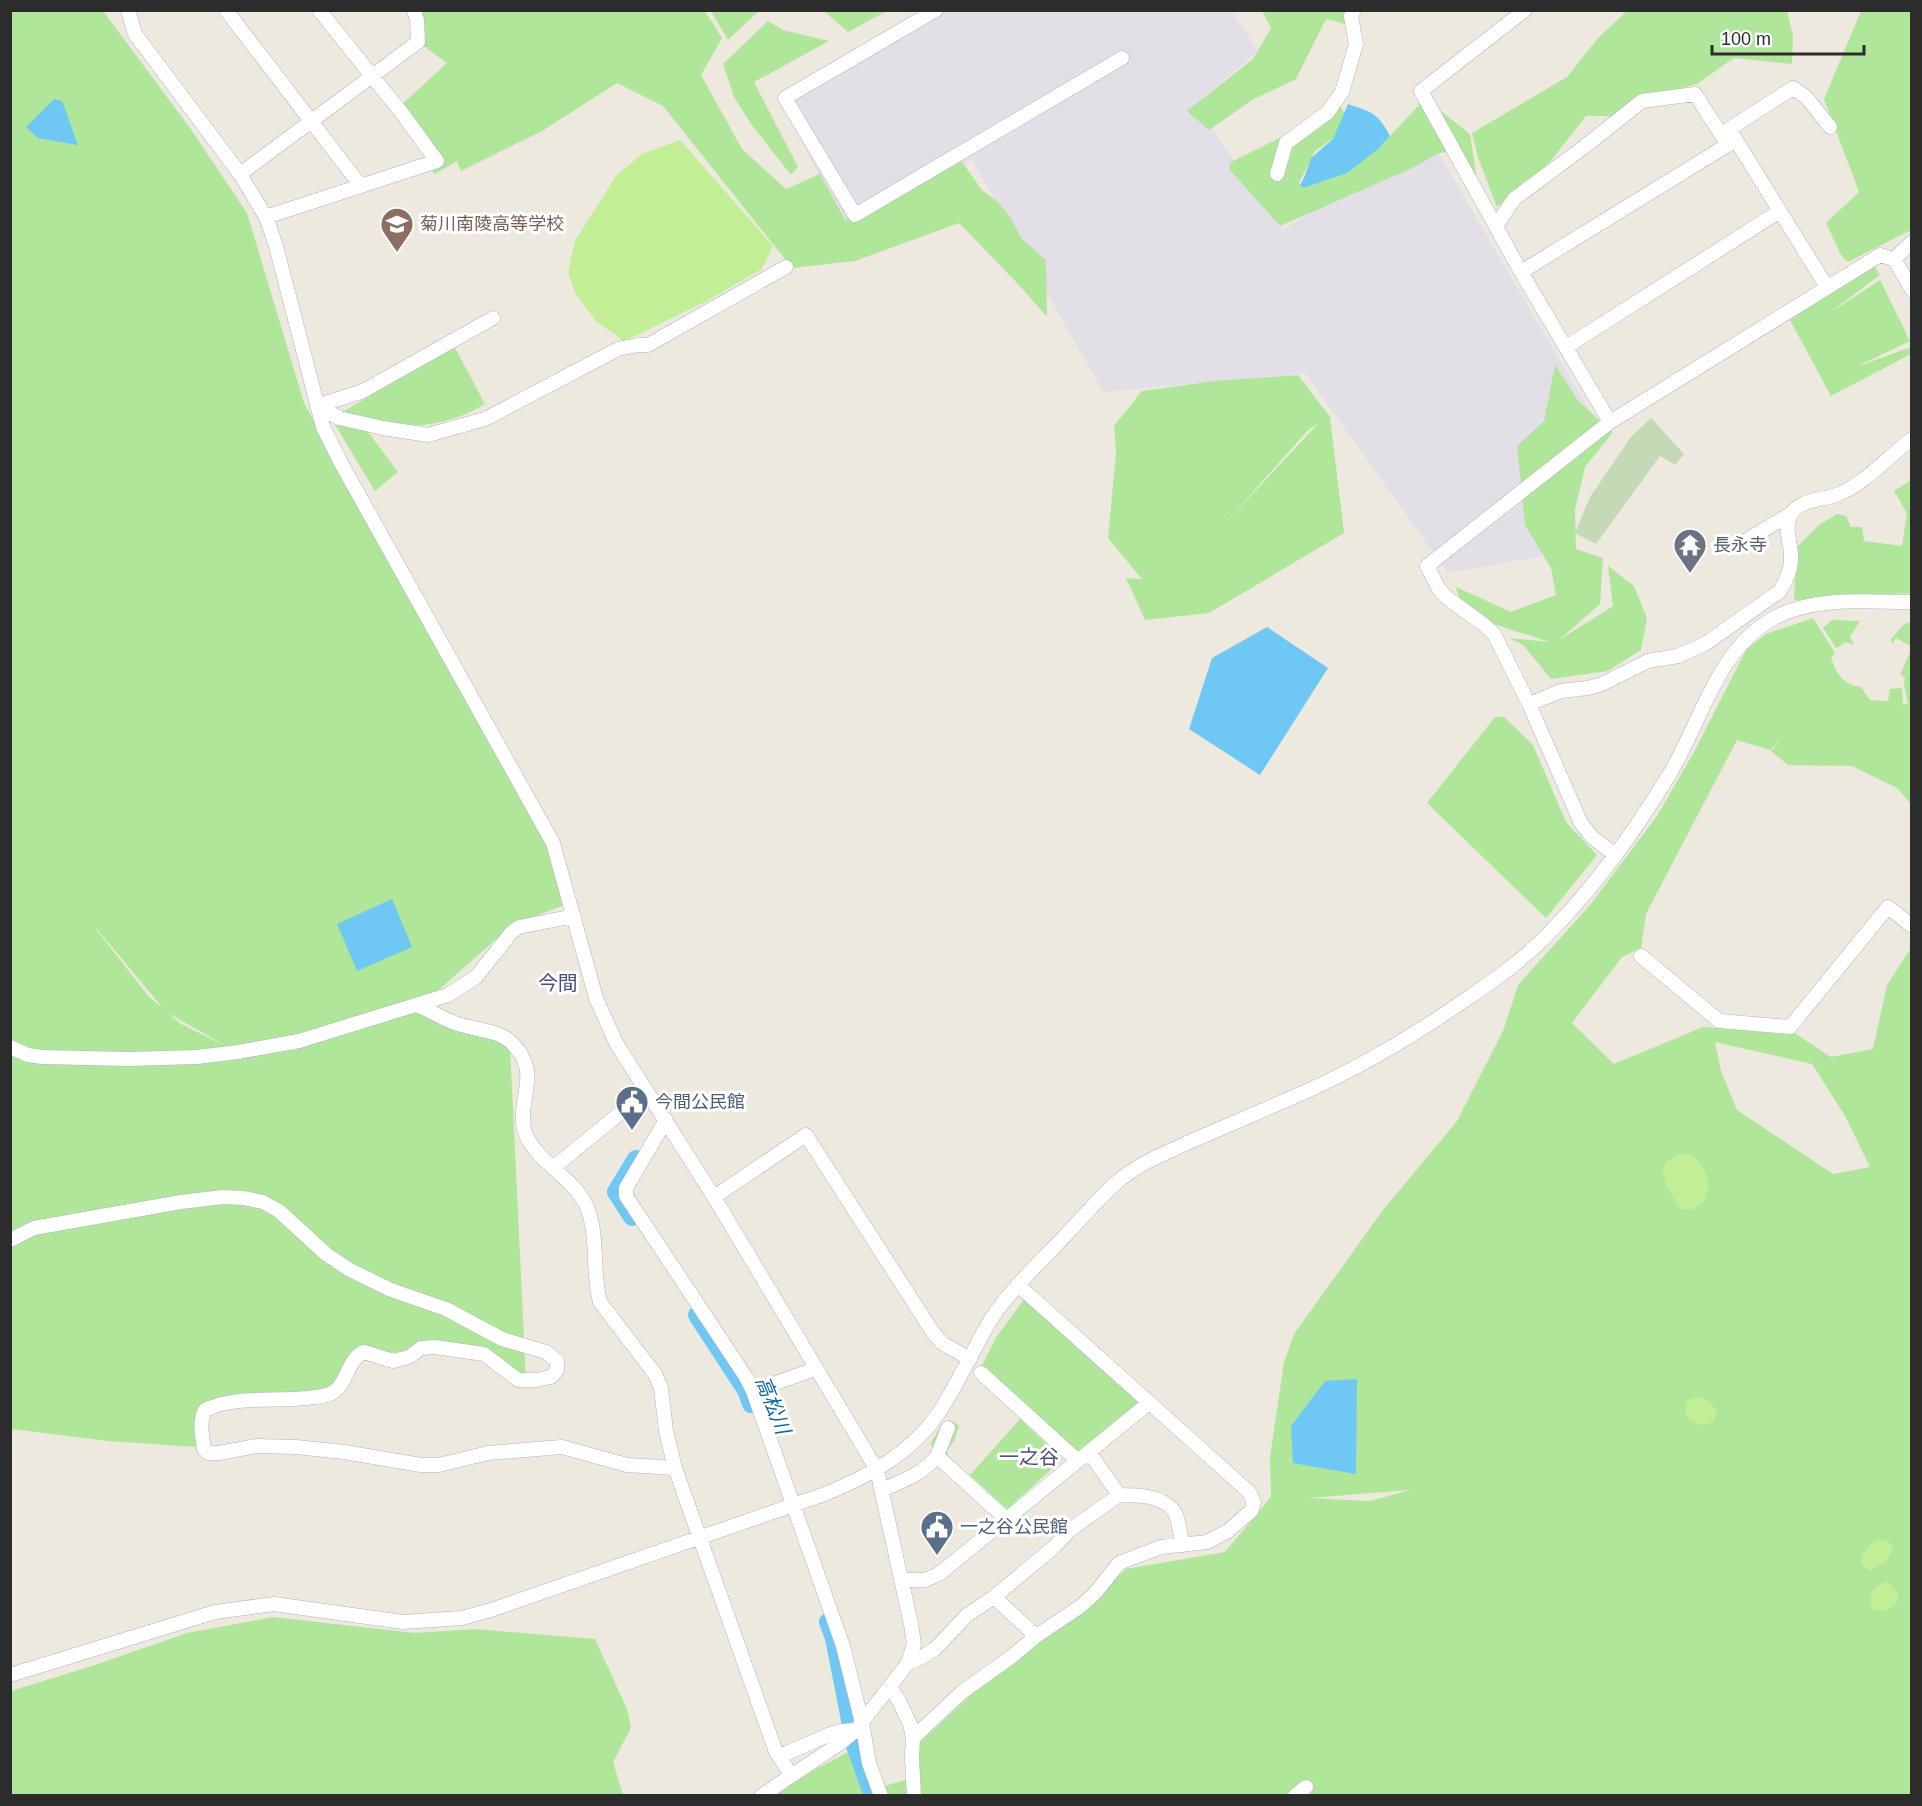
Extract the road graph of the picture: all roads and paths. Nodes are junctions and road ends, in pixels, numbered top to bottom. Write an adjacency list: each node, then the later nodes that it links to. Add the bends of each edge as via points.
1 (119, 10): 9 (street)
2 (128, 10): 9 (street)
3 (226, 10): 12 (street)
4 (319, 10): 11 (street)
5 (414, 10): 11 (street, via 418,42)
6 (936, 10): 10 (street, via 785,98 855,215)
7 (1354, 10): 16 (street, via 1351,16 1356,44 1342,92 1328,112 1287,143)
8 (1525, 10): 20 (street, via 1421,91)
9 (135, 34): 15 (street)
10 (1122, 58)
11 (372, 77): 12 (street); 17 (street, via 437,161)
12 (312, 121): 15 (street); 17 (street)
13 (1830, 127): 14 (street, via 1806,97 1793,88 1729,129)
14 (1732, 142): 18 (street); 20 (street, via 1695,94 1641,101 1514,199); 24 (street)
15 (240, 174): 19 (street)
16 (1277, 174)
17 (360, 185): 19 (street)
18 (1780, 211): 25 (street); 28 (street)
19 (266, 217): 29 (street)
20 (1496, 226): 24 (street)
21 (1911, 242): 22 (street)
22 (1894, 259): 25 (street, via 1880,255); 26 (street)
23 (786, 267): 29 (street, via 648,345 618,349 485,419 428,435 339,418)
24 (1521, 272): 28 (street)
25 (1827, 287): 30 (street)
26 (1911, 290)
27 (493, 318): 29 (street, via 363,391)
28 (1566, 347): 30 (street)
29 (317, 406): 37 (street, via 341,463 553,843)
30 (1610, 422): 35 (street, via 1427,566 1447,598 1494,634)
31 (1911, 439): 32 (street, via 1856,485 1798,506)
32 (1792, 513): 33 (street); 35 (street, via 1787,524 1792,559 1780,591 1705,644 1678,656 1648,661 1602,684 1561,691)
33 (1740, 544)
34 (1911, 602): 36 (street, via 1818,605 1776,617 1756,630 1735,651 1721,673 1672,771)
35 (1529, 704): 36 (street, via 1581,823)
36 (1614, 855): 47 (street, via 1555,928 1489,984 1361,1066 1161,1155 1118,1180)
37 (574, 916): 40 (street, via 519,927 476,977 448,995); 42 (street, via 605,1021)
38 (1911, 926): 39 (street, via 1888,907 1790,1028 1719,1021)
39 (1641, 956)
40 (417, 1005): 41 (street, via 299,1041 238,1053 129,1059 42,1057); 44 (street, via 454,1023 500,1035 518,1050 528,1079 523,1123 526,1136)
41 (10, 1047)
42 (646, 1092): 43 (street); 44 (street)
43 (666, 1120): 45 (street); 51 (street, via 626,1188 626,1196)
44 (554, 1167): 57 (street, via 574,1187 591,1216 600,1302 656,1374)
45 (714, 1197): 48 (street, via 806,1135 932,1331 942,1343); 49 (street)
46 (10, 1240): 57 (street, via 34,1228 181,1202 223,1197 263,1202 350,1270 391,1290 446,1309 502,1340 546,1352 556,1361 557,1370 551,1377 518,1380 484,1354 421,1348 409,1357 393,1361 364,1352 357,1356 340,1387 328,1395 231,1401 205,1410 201,1417 204,1449 208,1453 257,1446 296,1447 439,1465 488,1453 562,1447 627,1465)
47 (1018, 1285): 48 (street, via 982,1333); 52 (street)
48 (970, 1359): 58 (street, via 937,1415 897,1456)
49 (815, 1369): 51 (street); 58 (street)
50 (981, 1373): 56 (street)
51 (753, 1391): 61 (street)
52 (1149, 1403): 54 (street); 64 (street, via 1249,1492 1254,1502 1251,1511 1228,1532 1207,1542)
53 (948, 1428): 55 (street)
54 (1089, 1452): 56 (street); 60 (street)
55 (937, 1456): 59 (street, via 915,1475); 62 (street)
56 (1078, 1461): 62 (street)
57 (675, 1468): 63 (street)
58 (877, 1470): 59 (street); 61 (street)
59 (882, 1490): 65 (street)
60 (1119, 1495): 64 (street, via 1142,1495 1164,1502 1175,1513); 66 (street, via 1070,1530)
61 (789, 1507): 63 (street); 71 (street, via 843,1646)
62 (1006, 1519): 65 (street, via 939,1574 925,1580)
63 (698, 1538): 69 (street, via 462,1618 402,1622 274,1604 250,1606 215,1612); 73 (street)
64 (1183, 1545): 67 (street, via 1161,1547 1119,1563 1081,1606)
65 (902, 1580): 68 (street, via 914,1644)
66 (994, 1597): 67 (street); 68 (street, via 967,1615 935,1649)
67 (1036, 1636): 72 (street, via 962,1692)
68 (908, 1663): 70 (street)
69 (10, 1676)
70 (890, 1687): 71 (street); 72 (street, via 910,1724)
71 (859, 1727): 73 (street, via 828,1735 785,1754); 74 (street); 77 (street)
72 (913, 1738): 78 (street)
73 (776, 1752): 74 (street)
74 (791, 1775): 76 (street)
75 (1306, 1787): 79 (street)
76 (761, 1796)
77 (881, 1796)
78 (914, 1796)
79 (1295, 1796)

